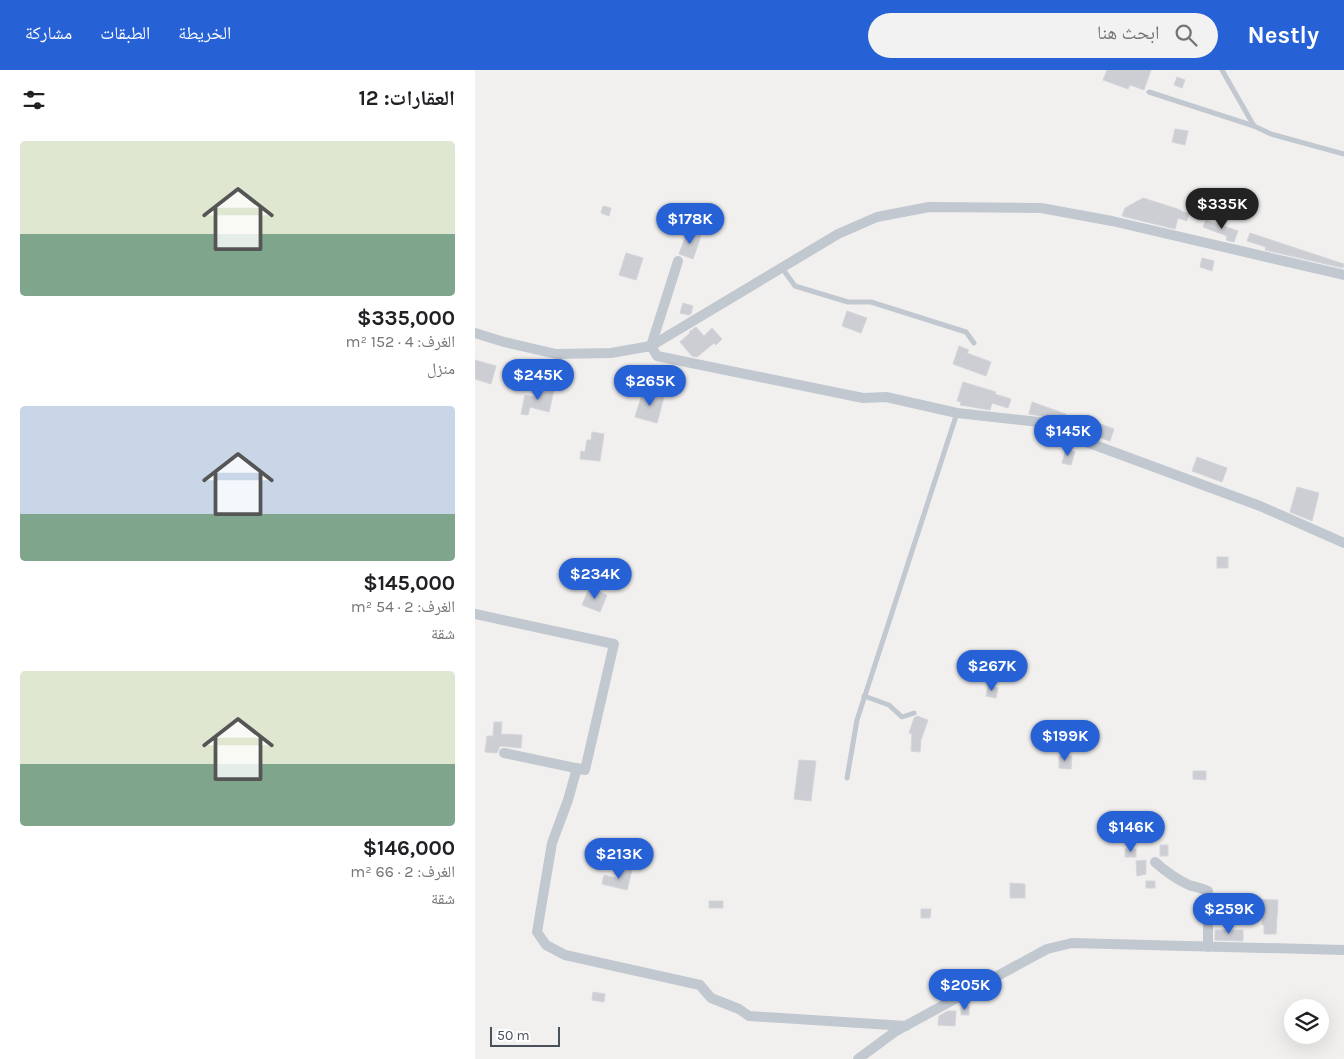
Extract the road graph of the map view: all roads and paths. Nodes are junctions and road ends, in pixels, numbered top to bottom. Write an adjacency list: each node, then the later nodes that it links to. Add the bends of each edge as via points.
1 (1222, 70): 3 (lane)
2 (1149, 92): 3 (lane)
3 (1254, 126): 4 (lane, via 1271,134)
4 (1344, 154)
5 (678, 261): 10 (street)
6 (781, 268): 7 (street, via 838,234 877,217 929,207 1041,208 1112,221); 9 (lane, via 795,286 847,302 871,302 966,332); 10 (street)
7 (1344, 275)
8 (475, 332): 10 (street, via 556,354 611,353)
9 (974, 343)
10 (651, 346): 11 (street, via 657,356 863,398 886,397)
11 (957, 413): 12 (street, via 1039,422 1260,506); 14 (lane)
12 (1344, 543)
13 (475, 614): 17 (street, via 614,644 585,770)
14 (865, 696): 15 (lane, via 889,704 902,717); 18 (lane, via 857,720)
15 (914, 713)
16 (504, 753): 17 (street)
17 (577, 768): 22 (street, via 552,843 537,932 546,945 565,955 700,985 711,998 749,1016)
18 (847, 778)
19 (1155, 862): 20 (street, via 1170,875 1208,891)
20 (1208, 947): 21 (street); 22 (street, via 1072,943 1047,949)
21 (1344, 950)
22 (906, 1026): 23 (street)
23 (858, 1059)

